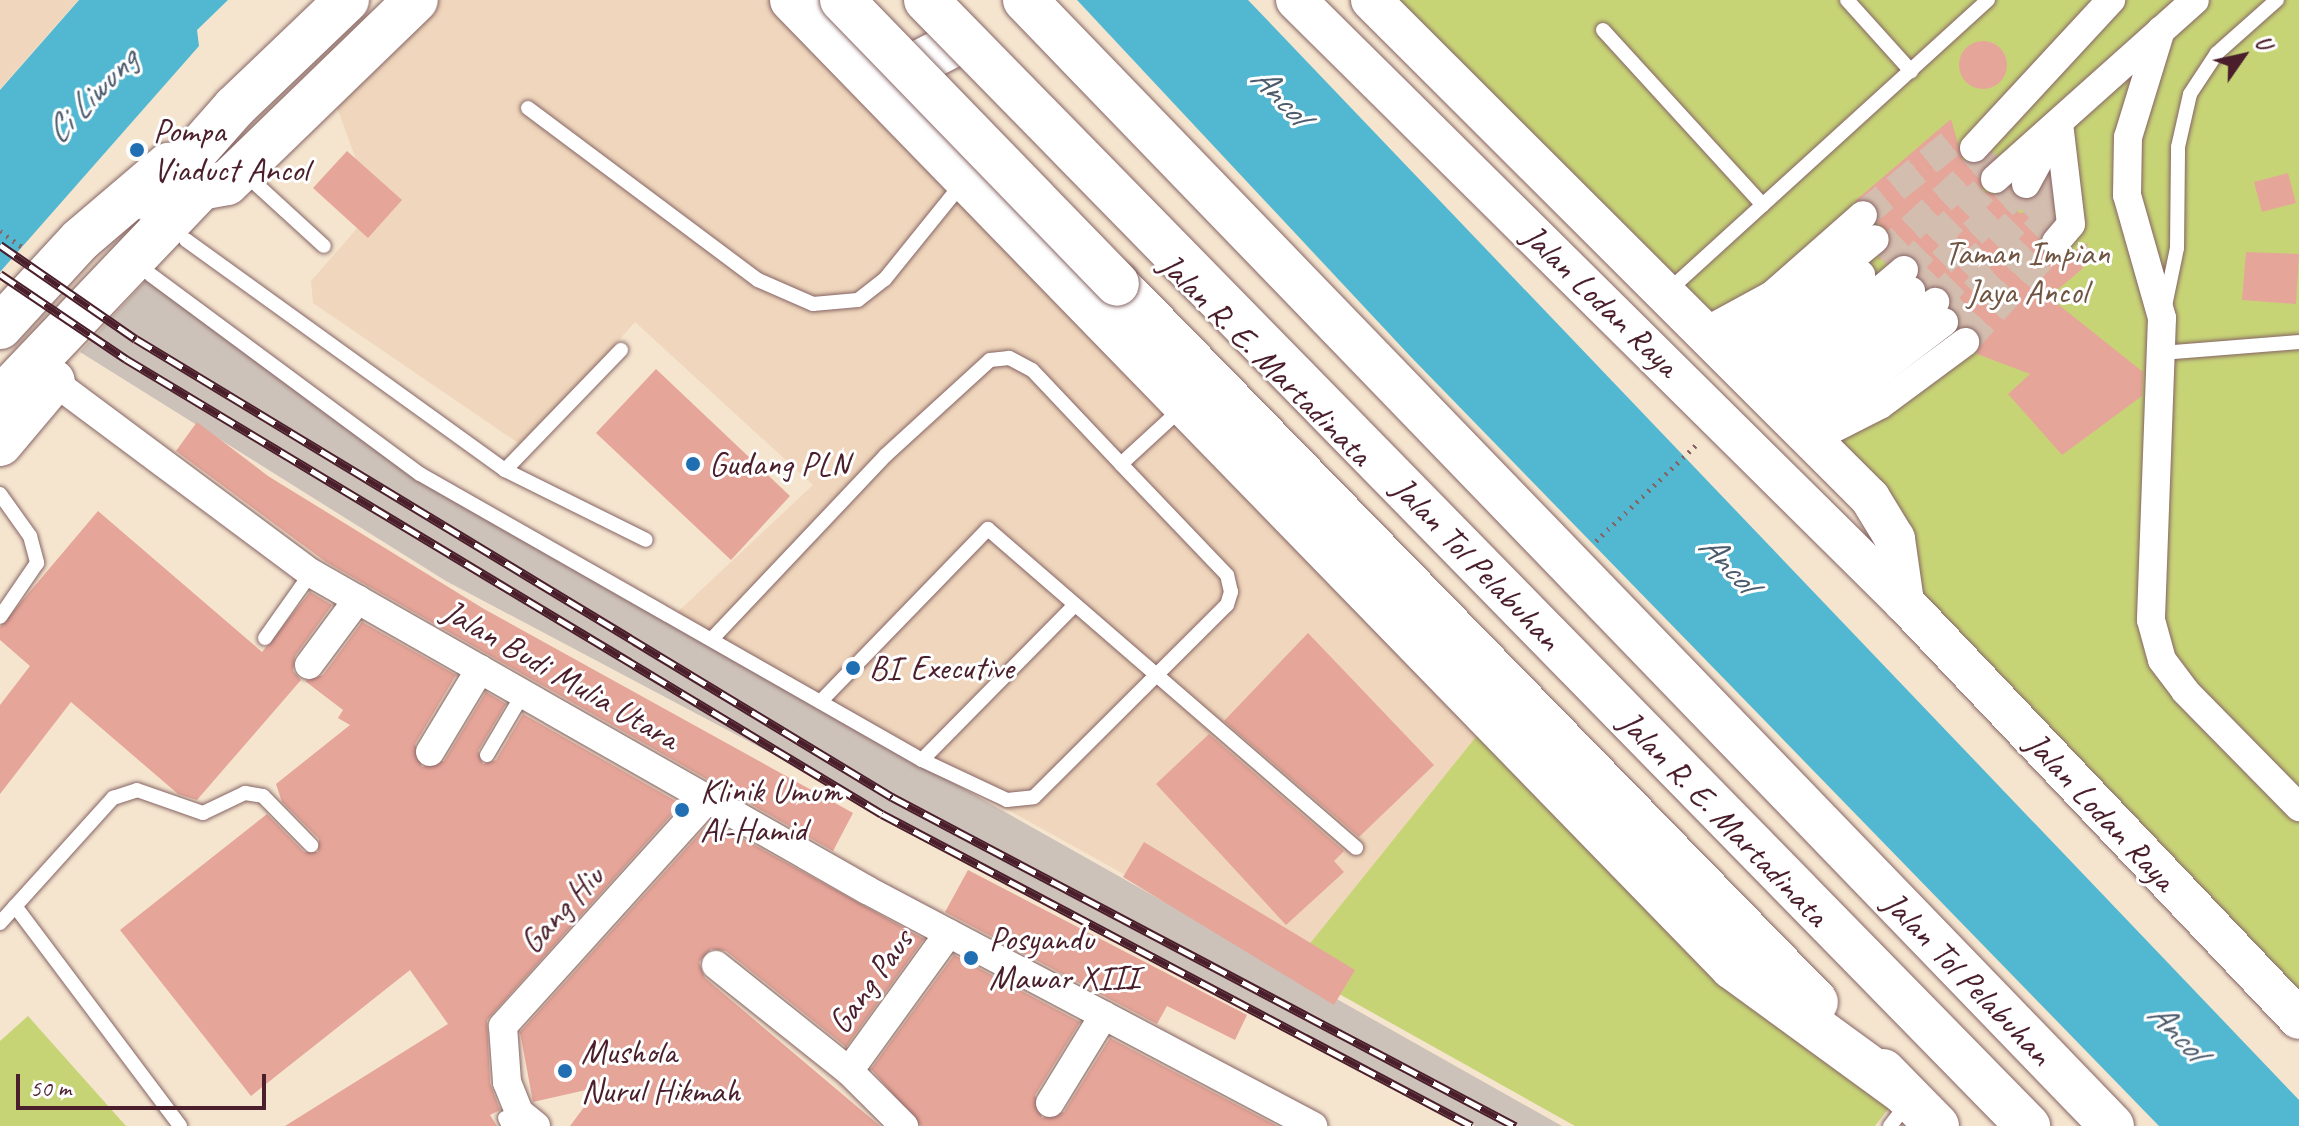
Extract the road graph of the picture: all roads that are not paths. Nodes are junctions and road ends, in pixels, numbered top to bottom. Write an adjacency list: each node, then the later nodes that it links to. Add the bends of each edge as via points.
1 (347, 0): 21 (main road)
2 (416, 0): 22 (main road)
3 (918, 0): 16 (main road, Jalan R. E. Martadinata)
4 (926, 0): 81 (main road, Jalan Tol Pelabuhan, bridge)
5 (1025, 0): 82 (main road, Jalan Tol Pelabuhan, bridge)
6 (1296, 0): 50 (main road, Jalan Lodan Raya)
7 (1371, 0): 31 (main road, Jalan Lodan Raya)
8 (1847, 0): 17 (lane)
9 (1988, 0): 17 (lane)
10 (2111, 0): 20 (street, via 2012,101 1980,154)
11 (2195, 0): 15 (street)
12 (2277, 0): 32 (lane, via 2217,53 2190,94 2178,147 2177,248)
13 (806, 4): 18 (main road); 75 (main road, Jalan R. E. Martadinata, bridge, via 1117,284)
14 (1603, 30): 25 (lane)
15 (2161, 30): 20 (street); 32 (street, via 2128,137 2127,195)
16 (957, 43): 18 (main road, via 920,62); 80 (main road, Jalan R. E. Martadinata)
17 (1911, 71): 25 (lane)
18 (899, 107): 23 (main road)
19 (528, 108): 23 (lane, via 758,280 813,304 858,300 885,279)
20 (2059, 124): 24 (street); 27 (street, via 2071,224)
21 (197, 150): 33 (main road, via 178,157 80,240); 38 (main road)
22 (234, 176): 26 (main road, via 221,206); 28 (lane); 41 (main road, via 201,188)
23 (966, 178): 42 (main road)
24 (2026, 184)
25 (1763, 205): 31 (lane)
26 (186, 240): 30 (main road); 45 (lane)
27 (2056, 242)
28 (324, 246)
29 (1902, 271): 40 (street, via 1822,312); 40 (street, via 1803,375); 40 (street, via 1772,295); 40 (street, via 1885,371)
30 (151, 275): 39 (main road); 53 (lane, via 420,474)
31 (1664, 295): 40 (main road, Jalan Lodan Raya)
32 (2162, 318): 37 (street)
33 (0, 327)
34 (1965, 342): 40 (street, via 1880,405)
35 (2299, 342): 37 (lane)
36 (621, 350): 45 (lane)
37 (2162, 353): 64 (street, via 2151,620 2162,660 2185,691)
38 (0, 358)
39 (53, 381): 43 (main road); 48 (street, Jalan Budi Mulia Utara)
40 (1756, 385): 50 (main road, Jalan Lodan Raya, via 1883,515 1895,539)
41 (0, 399)
42 (1186, 405): 44 (lane); 75 (main road, via 1732,967)
43 (0, 444)
44 (1121, 464): 53 (lane, via 1032,370 1009,358 990,360 885,456); 57 (lane, via 1227,575 1231,592 1227,605)
45 (505, 470): 47 (lane)
46 (0, 494): 52 (lane, via 30,536 37,563)
47 (646, 540)
48 (311, 573): 49 (street, Jalan Budi Mulia Utara); 54 (lane)
49 (358, 599): 55 (street); 56 (street, Jalan Budi Mulia Utara)
50 (1904, 602): 72 (main road, Jalan Lodan Raya)
51 (1074, 606): 57 (lane); 59 (lane, via 988,529); 62 (lane)
52 (0, 617)
53 (714, 637): 59 (lane)
54 (265, 638)
55 (309, 665)
56 (480, 669): 58 (street, Jalan Budi Mulia Utara); 60 (street)
57 (1156, 678): 62 (lane, via 1034,797 1007,800); 66 (lane)
58 (523, 694): 61 (lane); 63 (street, Jalan Budi Mulia Utara)
59 (823, 699): 62 (lane)
60 (430, 752)
61 (487, 755)
62 (922, 760)
63 (708, 799): 69 (street, Jalan Budi Mulia Utara); 77 (street, Gang Hiu, via 503,1026 507,1082 519,1112)
64 (2299, 807)
65 (311, 845): 67 (lane, via 263,796 245,793 203,813 137,790 113,798)
66 (1356, 848)
67 (15, 906): 68 (lane); 76 (lane)
68 (0, 923)
69 (949, 933): 71 (street, Jalan Budi Mulia Utara); 73 (street, Gang Paus)
70 (716, 965): 73 (street)
71 (1104, 1015): 74 (street); 79 (street, Jalan Budi Mulia Utara)
72 (2299, 1019)
73 (849, 1071): 78 (street)
74 (1050, 1103)
75 (1910, 1110)
76 (180, 1126)
77 (536, 1126)
78 (904, 1126)
79 (1313, 1126)
80 (2022, 1126)
81 (2028, 1126)
82 (2112, 1126)

